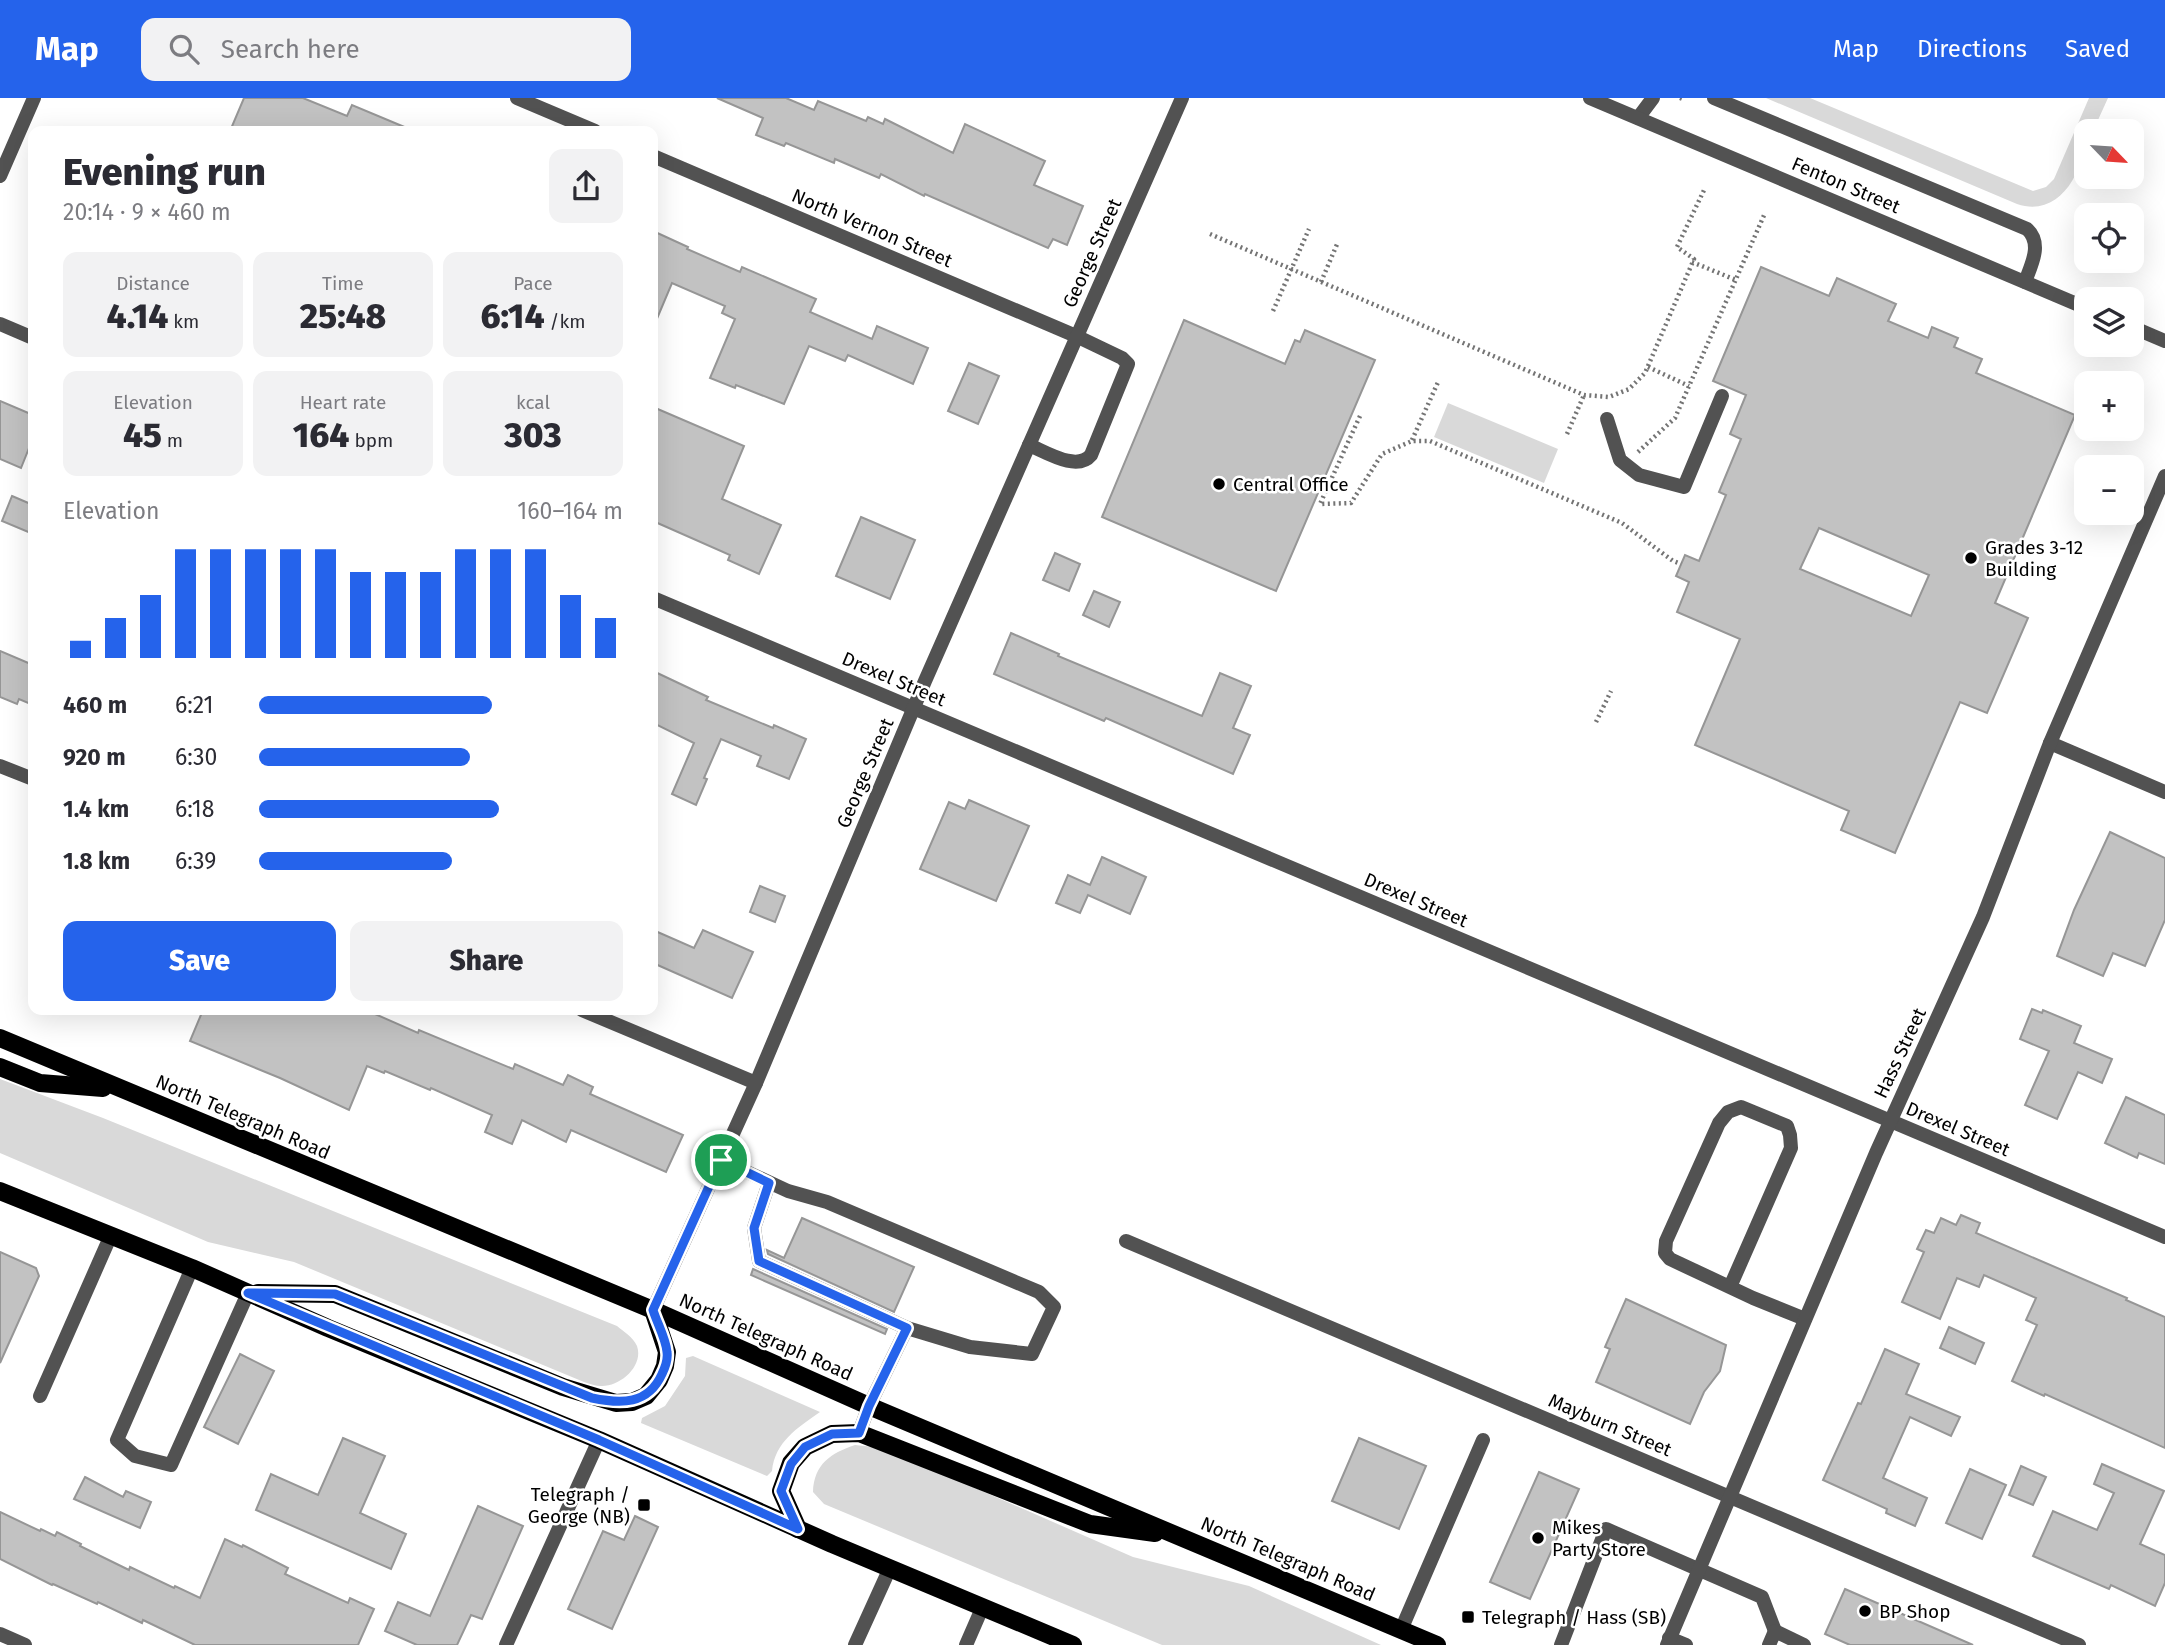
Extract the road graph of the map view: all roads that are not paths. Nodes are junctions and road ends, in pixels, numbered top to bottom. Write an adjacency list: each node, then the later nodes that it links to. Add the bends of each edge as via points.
1 (34, 98): 10 (street)
2 (517, 98): 8 (street)
3 (1182, 98): 16 (street, George Street)
4 (1590, 98): 7 (street, Fenton Street)
5 (1653, 98): 7 (street)
6 (1714, 98): 11 (street, via 2027,229 2034,235 2035,249)
7 (1638, 118): 11 (street, Fenton Street)
8 (583, 126)
9 (658, 158): 16 (street, North Vernon Street)
10 (0, 176)
11 (2025, 282): 12 (street, Fenton Street)
12 (2074, 303)
13 (0, 324): 15 (street)
14 (2144, 332): 17 (street)
15 (28, 336)
16 (1076, 336): 20 (street, George Street); 20 (street, North Vernon Street, via 1128,364 1091,454 1076,463)
17 (2165, 341)
18 (1723, 396): 19 (street, via 1684,487 1639,475 1620,460)
19 (1607, 419)
20 (1029, 445): 23 (street, George Street)
21 (2165, 475): 24 (street, Hass Street)
22 (658, 600): 23 (street, Drexel Street)
23 (914, 708): 31 (street, George Street); 33 (street, Drexel Street)
24 (2050, 743): 27 (street); 33 (street, Hass Street, via 1983,917)
25 (0, 765): 26 (street)
26 (28, 777)
27 (2165, 792)
28 (594, 1015): 31 (street)
29 (0, 1038): 32 (main road, North Telegraph Road)
30 (0, 1067): 32 (main road, via 40,1083)
31 (756, 1083): 34 (street, George Street)
32 (121, 1089): 43 (main road, North Telegraph Road)
33 (1890, 1121): 38 (street, Drexel Street); 44 (street, Hass Street)
34 (721, 1160): 35 (street); 43 (street, George Street)
35 (769, 1183): 45 (street, via 754,1228 759,1261); 45 (street, via 827,1202 1039,1292 1055,1307 1032,1354 970,1347)
36 (0, 1191): 37 (main road)
37 (111, 1236): 40 (main road); 46 (street)
38 (2165, 1237)
39 (1126, 1241): 51 (street, Mayburn Street)
40 (192, 1268): 42 (main road); 42 (street, via 117,1440 135,1456 171,1465)
41 (1730, 1287): 41 (street, via 1665,1253 1666,1241 1719,1122 1741,1107 1787,1126 1791,1148); 44 (street)
42 (248, 1293): 43 (main road, via 335,1294 563,1387 616,1403 646,1396 665,1366 667,1352); 49 (main road)
43 (653, 1310): 47 (main road, North Telegraph Road)
44 (1805, 1319): 51 (street, Hass Street)
45 (907, 1328): 47 (street)
46 (40, 1396)
47 (869, 1406): 48 (street); 53 (main road, North Telegraph Road)
48 (859, 1433): 52 (main road, via 832,1434 805,1447 791,1464 781,1491); 53 (main road, via 1090,1524)
49 (599, 1440): 52 (main road); 63 (street)
50 (1483, 1440): 57 (street)
51 (1728, 1497): 55 (street, Hass Street); 71 (street, Mayburn Street)
52 (798, 1529): 54 (main road)
53 (1180, 1536): 57 (main road, North Telegraph Road)
54 (890, 1568): 56 (main road); 64 (street)
55 (1698, 1570): 59 (street, via 1762,1598); 61 (street, Hass Street); 68 (street, via 1606,1529)
56 (983, 1606): 60 (main road); 65 (street)
57 (1401, 1630): 67 (main road, North Telegraph Road)
58 (0, 1634): 62 (street)
59 (1772, 1638): 70 (street)
60 (1053, 1641): 66 (main road)
61 (1668, 1642): 69 (street)
62 (25, 1645)
63 (506, 1645)
64 (855, 1645)
65 (966, 1645)
66 (1073, 1645)
67 (1437, 1645)
68 (1561, 1645)
69 (1685, 1645)
70 (1804, 1645)
71 (2079, 1645)

